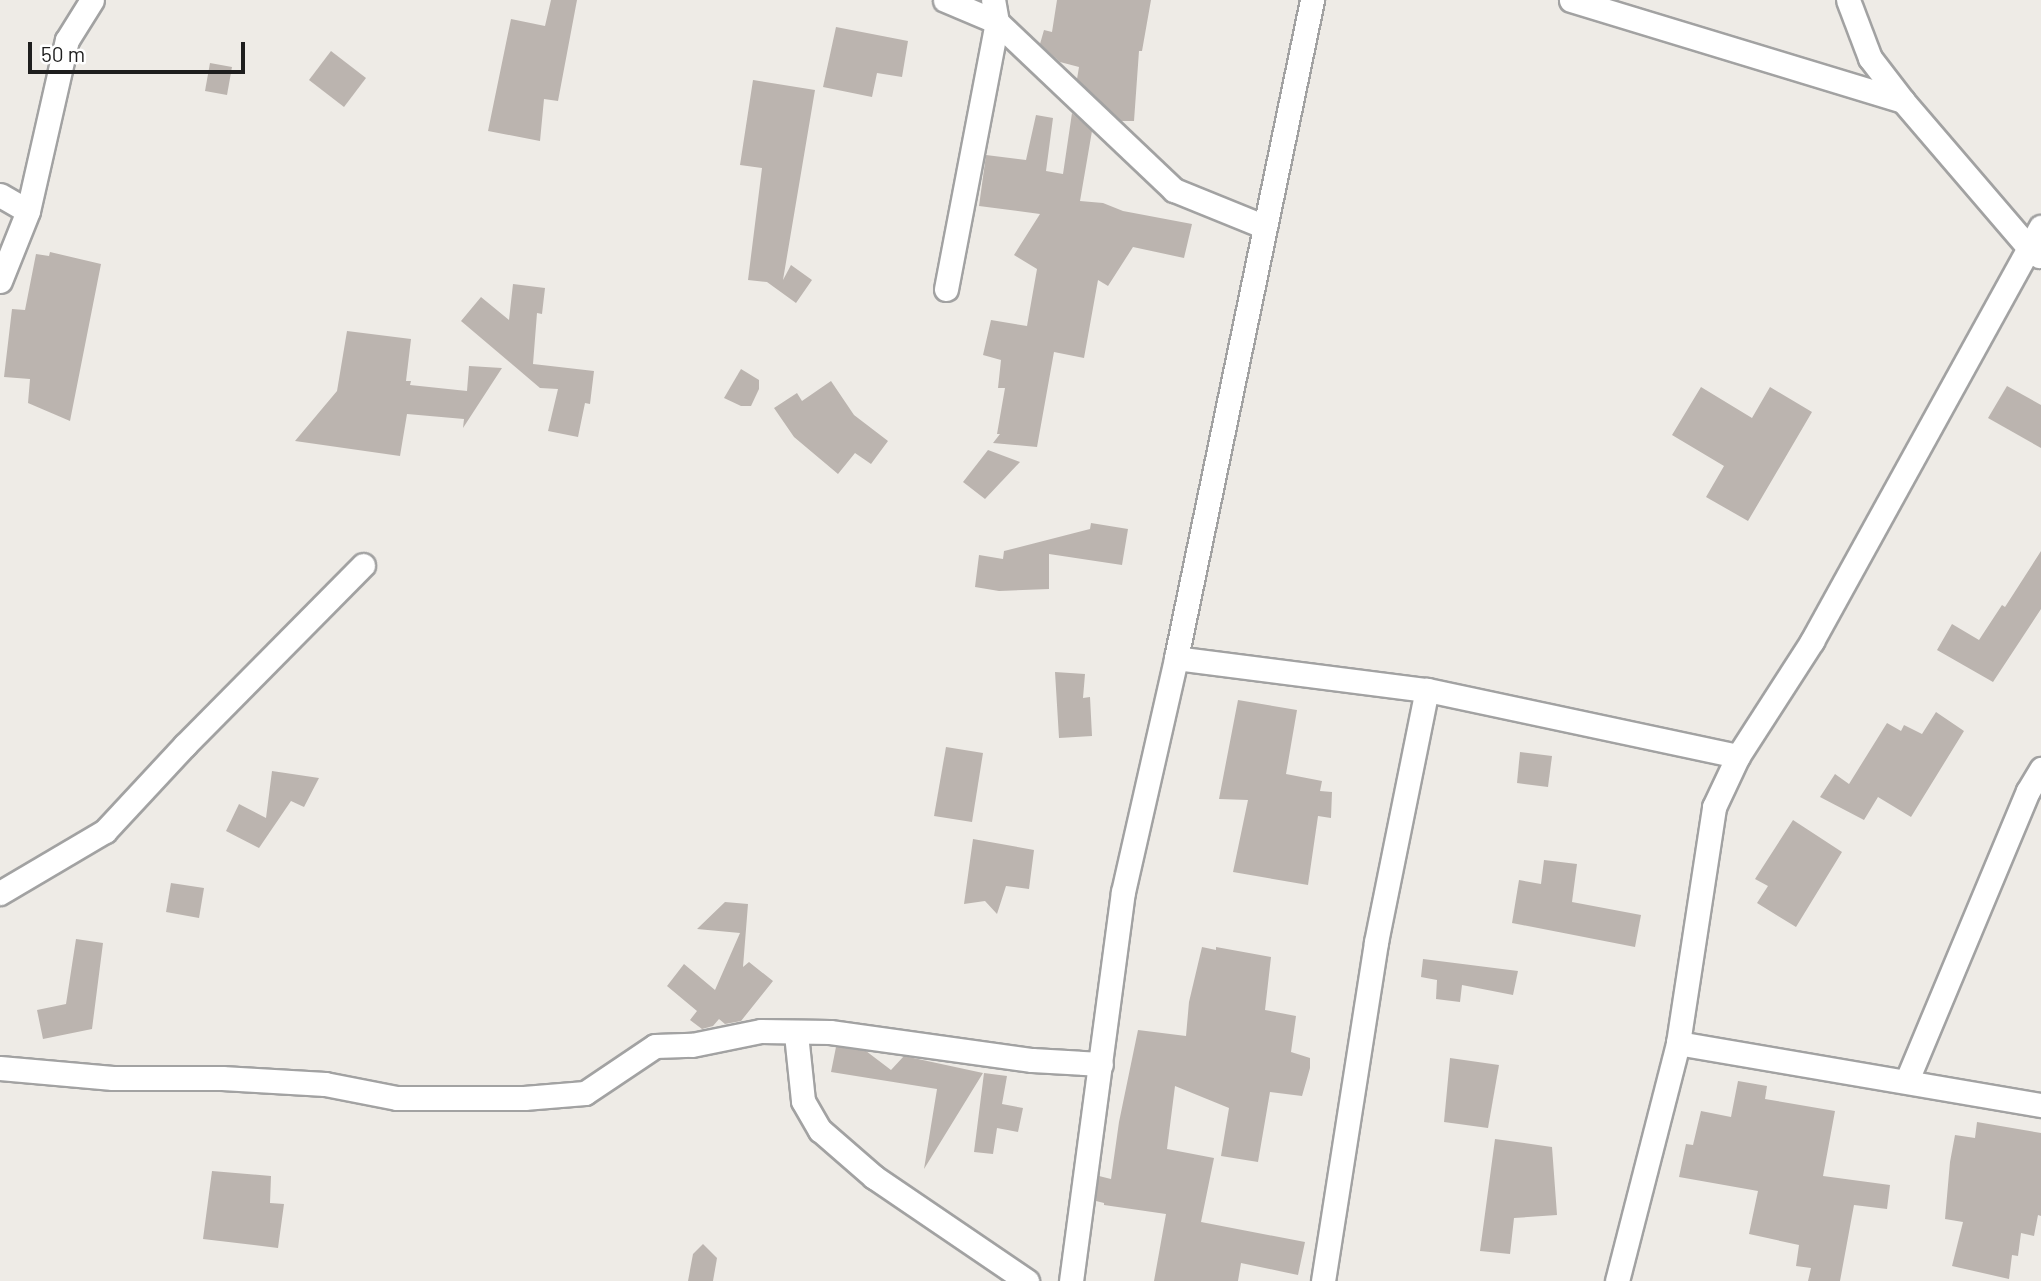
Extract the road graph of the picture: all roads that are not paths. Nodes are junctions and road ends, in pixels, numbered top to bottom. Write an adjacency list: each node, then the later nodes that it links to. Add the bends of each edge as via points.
1 (92, 0): 9 (street, via 67,40)
2 (944, 0): 6 (street)
3 (1312, 0): 10 (street)
4 (1571, 0): 7 (street)
5 (1847, 0): 7 (street, via 1870,58)
6 (995, 11): 10 (street, via 1174,190); 14 (street)
7 (1903, 101): 12 (street)
8 (0, 195): 9 (street)
9 (28, 211): 13 (street)
10 (1265, 227): 16 (street)
11 (2041, 227): 12 (street)
12 (2035, 253): 18 (street, via 1812,641)
13 (0, 281)
14 (946, 289)
15 (363, 565): 20 (street, via 105,831)
16 (1176, 658): 17 (street); 23 (street, via 1123,892)
17 (1427, 690): 18 (street); 29 (street, via 1376,942)
18 (1738, 756): 22 (street, via 1714,807)
19 (2041, 769): 25 (street)
20 (0, 893)
21 (796, 1034): 23 (street, via 830,1032 1032,1060); 24 (street, via 761,1031 692,1045 655,1046 585,1093 524,1098 397,1098 324,1084 113,1078); 27 (street, via 803,1101 820,1129 874,1177)
22 (1678, 1043): 25 (street, via 1852,1075); 30 (street)
23 (1101, 1064): 28 (street)
24 (0, 1068)
25 (1907, 1080): 26 (street)
26 (2041, 1105)
27 (1027, 1281)
28 (1071, 1281)
29 (1323, 1281)
30 (1617, 1281)

